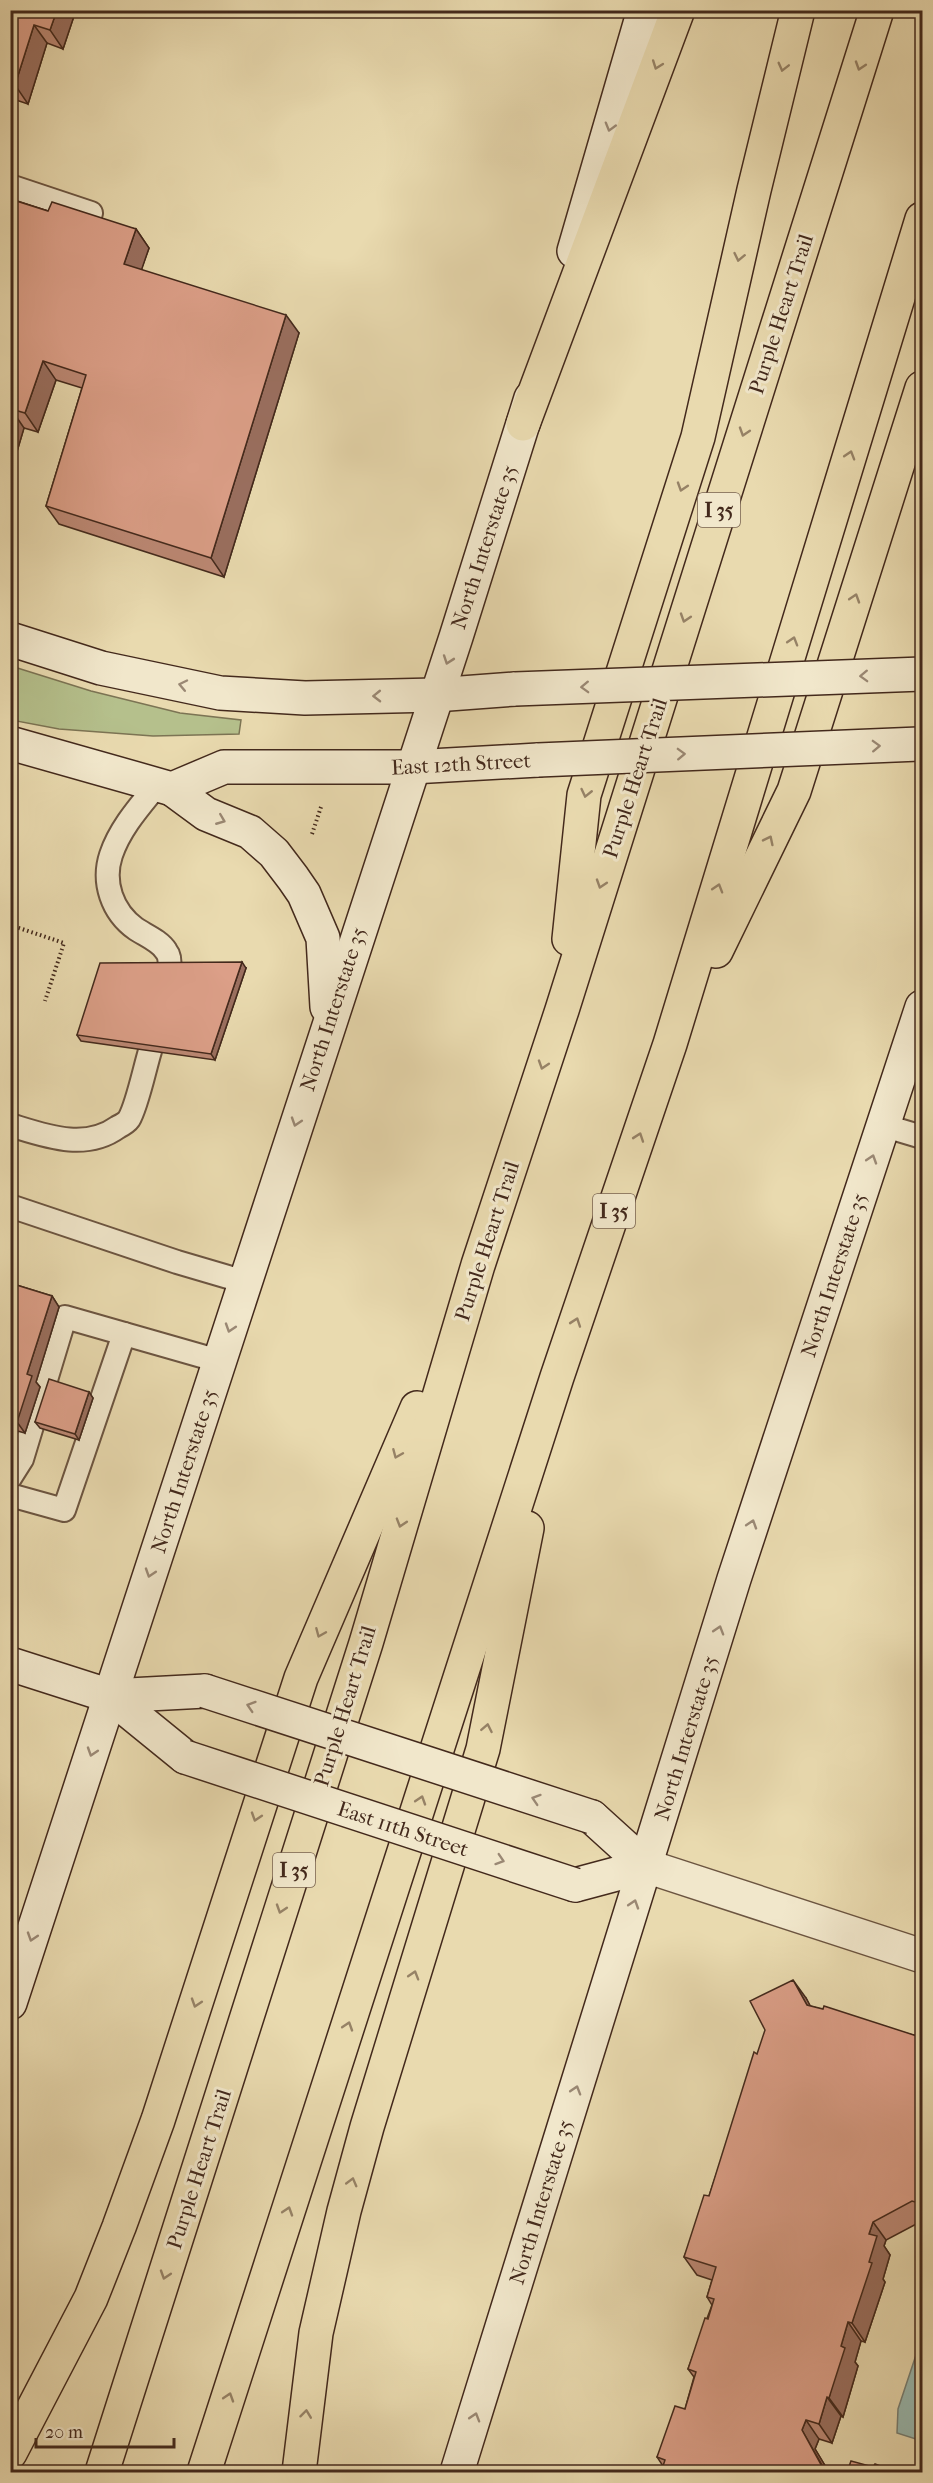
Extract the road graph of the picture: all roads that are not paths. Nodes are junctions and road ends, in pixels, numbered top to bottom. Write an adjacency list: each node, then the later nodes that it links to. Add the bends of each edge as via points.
1 (644, 10): 9 (main road, North Interstate 35, one-way to 9)
2 (678, 10): 9 (highway, one-way to 9)
3 (798, 10): 19 (highway, one-way to 19, via 698,436 584,795)
4 (877, 10): 19 (highway, Purple Heart Trail / I 35, one-way to 19)
5 (10, 186): 6 (lane)
6 (91, 213)
7 (922, 219): 21 (highway, I 35, one-way to 7)
8 (922, 388): 21 (highway, one-way to 8, via 794,791)
9 (523, 424): 12 (main road, North Interstate 35, one-way to 12)
10 (10, 639): 12 (main road, one-way to 10, via 304,698 220,693 101,668)
11 (922, 674): 12 (main road, one-way to 12, bridge)
12 (435, 695): 15 (main road, North Interstate 35)
13 (10, 742): 16 (main road)
14 (921, 743): 15 (main road, East 12th Street, one-way to 14, bridge)
15 (412, 767): 16 (main road, East 12th Street, via 224,767); 20 (main road, North Interstate 35)
16 (164, 787): 17 (lane, via 126,824 110,856 106,879 120,912 133,927 166,950); 20 (main road, one-way to 20, via 206,814 250,832 274,853 304,894 323,938)
17 (169, 969)
18 (922, 1007): 23 (main road, North Interstate 35)
19 (562, 1010): 27 (highway, Purple Heart Trail / I 35, one-way to 27)
20 (328, 1025): 28 (main road, North Interstate 35, one-way to 28)
21 (670, 1044): 31 (highway, I 35, one-way to 21)
22 (150, 1051): 24 (lane, via 129,1120 110,1133 91,1140 67,1140)
23 (882, 1125): 25 (lane); 36 (main road, North Interstate 35, one-way to 23, via 734,1579)
24 (13, 1126)
25 (922, 1137)
26 (10, 1206): 28 (lane)
27 (478, 1266): 39 (highway, one-way to 39, via 301,1678 162,2108 119,2227 91,2298); 40 (highway, Purple Heart Trail / I 35, one-way to 40, via 366,1643)
28 (245, 1282): 30 (main road, North Interstate 35, one-way to 30)
29 (124, 1334): 30 (lane); 32 (lane, via 65,1317 22,1459); 33 (lane, via 64,1510)
30 (219, 1361): 35 (main road, North Interstate 35, one-way to 35)
31 (557, 1377): 41 (highway, I 35, one-way to 31); 42 (highway, one-way to 31, via 316,2333 344,2211 483,1749)
32 (10, 1478)
33 (10, 1495)
34 (10, 1664): 35 (main road, East 11th Street)
35 (110, 1696): 36 (main road, East 11th Street, one-way to 35, bridge, via 592,1817 205,1691); 36 (main road, East 11th Street, one-way to 36, bridge, via 185,1757 575,1885); 38 (main road, North Interstate 35, one-way to 38)
36 (646, 1866): 37 (main road, East 11th Street); 43 (main road, North Interstate 35, one-way to 36)
37 (922, 1956)
38 (10, 2003)
39 (10, 2453)
40 (102, 2472)
41 (204, 2472)
42 (298, 2472)
43 (457, 2472)

